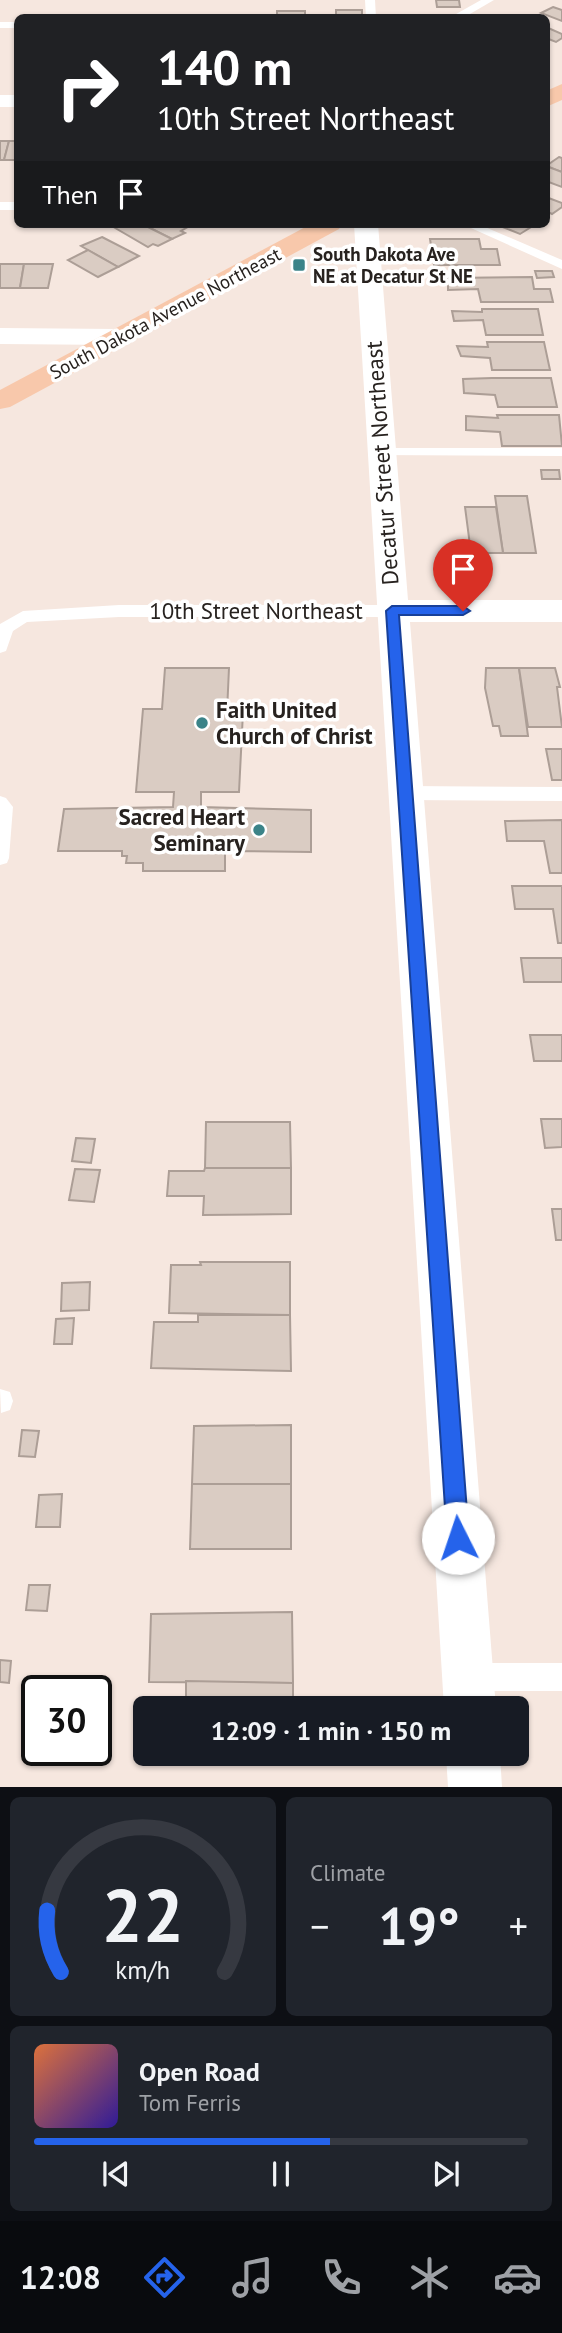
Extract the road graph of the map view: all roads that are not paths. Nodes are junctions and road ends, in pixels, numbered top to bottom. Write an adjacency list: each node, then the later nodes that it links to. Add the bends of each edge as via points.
1 (489, 0): 2 (lane)
2 (462, 14)
3 (322, 228): 8 (main road, South Dakota Avenue Northeast)
4 (366, 228): 10 (street, Decatur Street Northeast)
5 (477, 228): 6 (lane)
6 (562, 265)
7 (0, 336): 8 (street)
8 (118, 337): 9 (main road, South Dakota Avenue Northeast)
9 (0, 401)
10 (382, 452): 11 (lane); 12 (street, Decatur Street Northeast)
11 (562, 452)
12 (392, 611): 13 (street, 10th Street Northeast); 14 (lane, 10th Street Northeast, via 119,611 23,617 6,628); 15 (street, Decatur Street Northeast)
13 (562, 611)
14 (0, 648)
15 (405, 793): 16 (lane); 20 (street, Decatur Street Northeast)
16 (562, 794)
17 (0, 803): 18 (lane, via 4,807)
18 (0, 858)
19 (562, 1677): 20 (lane)
20 (469, 1692)
21 (474, 1766): 22 (street)
22 (475, 1787)

